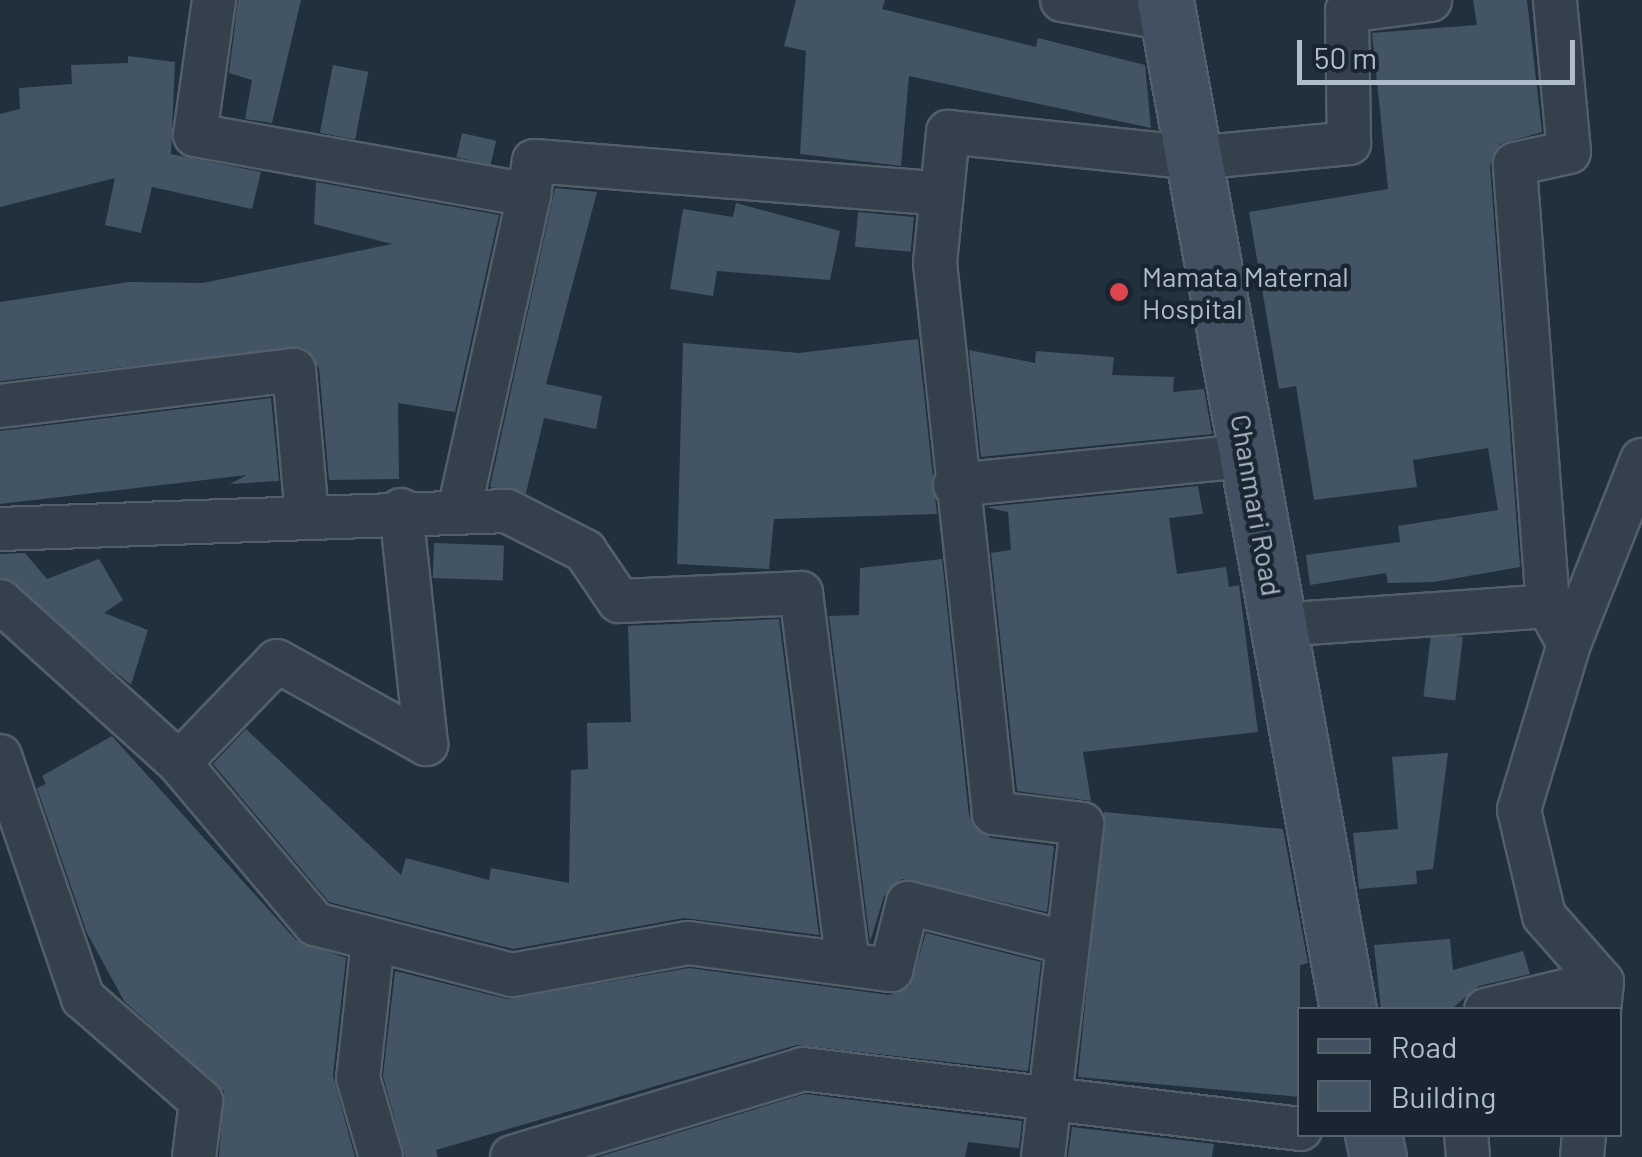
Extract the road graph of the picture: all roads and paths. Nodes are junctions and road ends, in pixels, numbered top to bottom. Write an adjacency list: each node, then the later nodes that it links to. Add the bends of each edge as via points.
1 (214, 0): 8 (street, via 195,135)
2 (1062, 0): 5 (street)
3 (1430, 0): 6 (street, via 1348,11 1349,143)
4 (1555, 0): 18 (street, via 1569,152 1515,164)
5 (1167, 10): 6 (street, Chanmari Road)
6 (1194, 158): 7 (street, via 948,132); 10 (street, Chanmari Road)
7 (942, 194): 8 (street, via 534,162); 12 (street, via 934,263)
8 (529, 195): 14 (street)
9 (0, 406): 15 (street, via 294,370)
10 (1248, 456): 12 (street); 19 (street, Chanmari Road)
11 (1642, 460): 20 (street)
12 (955, 484): 24 (street, via 994,813 1082,824)
13 (401, 510): 14 (street); 15 (street); 22 (street, via 426,744 277,661)
14 (459, 511): 25 (street, via 506,512 585,551 618,601 801,593)
15 (307, 515): 16 (street)
16 (0, 529)
17 (0, 601): 22 (street)
18 (1548, 606): 19 (street); 20 (street)
19 (1278, 624): 27 (street, Chanmari Road)
20 (1569, 644): 26 (street, via 1519,810 1544,916)
21 (0, 756): 31 (street, via 83,998 201,1101)
22 (179, 763): 23 (street, via 315,924)
23 (373, 941): 25 (street, via 512,975 688,943); 32 (street, via 358,1078)
24 (1067, 942): 25 (street, via 908,903 892,970); 29 (street)
25 (847, 958)
26 (1600, 996): 28 (street)
27 (1347, 1007)
28 (1510, 1007)
29 (1047, 1098): 30 (street); 33 (street, via 803,1069); 34 (street)
30 (1297, 1129)
31 (194, 1157)
32 (382, 1157)
33 (512, 1157)
34 (1043, 1157)

